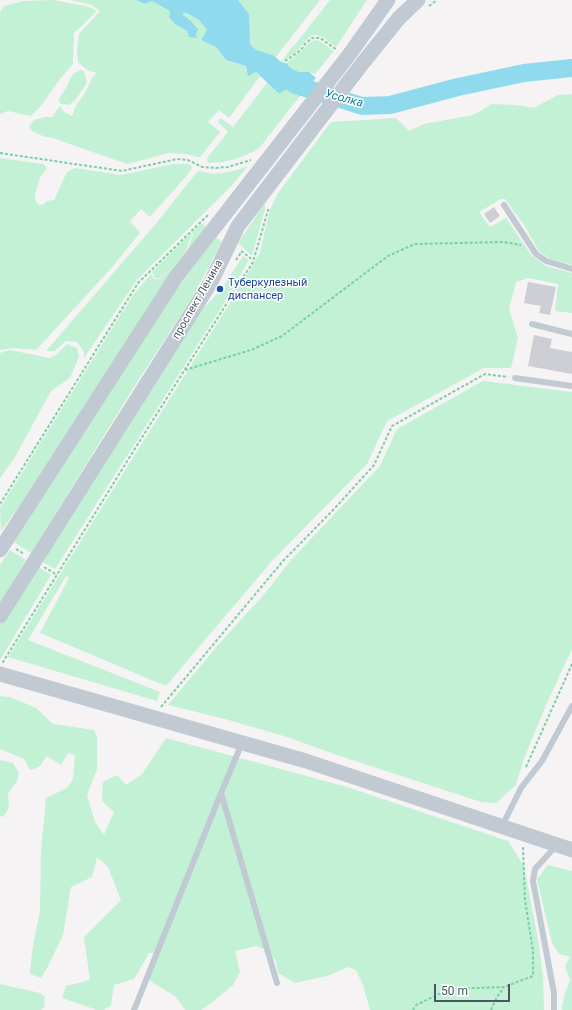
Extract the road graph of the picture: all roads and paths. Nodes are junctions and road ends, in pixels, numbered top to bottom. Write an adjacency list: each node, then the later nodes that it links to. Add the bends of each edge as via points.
1 (388, 0): 3 (street)
2 (418, 0): 24 (street, проспект Ленина, via 362,64 238,226 211,282)
3 (345, 53): 4 (path, via 320,38 312,38 301,50); 6 (street)
4 (285, 61)
5 (0, 153): 6 (path, via 122,171 173,159 188,160 208,168)
6 (257, 164): 20 (street, via 176,277)
7 (270, 201): 12 (path)
8 (504, 205): 11 (lane)
9 (213, 210): 19 (path, via 138,283)
10 (238, 248): 12 (path)
11 (533, 248): 13 (lane, via 536,254 546,261); 16 (path, via 503,242 415,244 388,256 282,336 251,350)
12 (253, 260): 16 (path)
13 (572, 269)
14 (532, 324): 15 (lane)
15 (572, 334)
16 (184, 371): 23 (path)
17 (515, 378): 18 (lane); 28 (path, via 485,374 392,426 374,464 283,560)
18 (572, 386)
19 (0, 504)
20 (7, 549): 21 (path)
21 (24, 554)
22 (43, 566): 23 (path)
23 (57, 575): 26 (path)
24 (0, 616)
25 (572, 664): 30 (path, via 525,770)
26 (2, 668): 29 (street)
27 (572, 706): 30 (lane, via 542,761)
28 (160, 708)
29 (242, 743): 31 (lane); 32 (street, via 306,761)
30 (521, 788): 32 (lane)
31 (220, 793): 36 (lane); 38 (lane)
32 (502, 826): 33 (street)
33 (522, 834): 34 (street); 37 (path, via 525,900 533,951 533,976)
34 (557, 845): 35 (street); 41 (lane, via 535,869 533,881 554,993)
35 (572, 850)
36 (277, 983)
37 (504, 987): 39 (path, via 450,989 416,1005); 40 (path)
38 (134, 1010)
39 (413, 1010)
40 (491, 1010)
41 (554, 1010)

